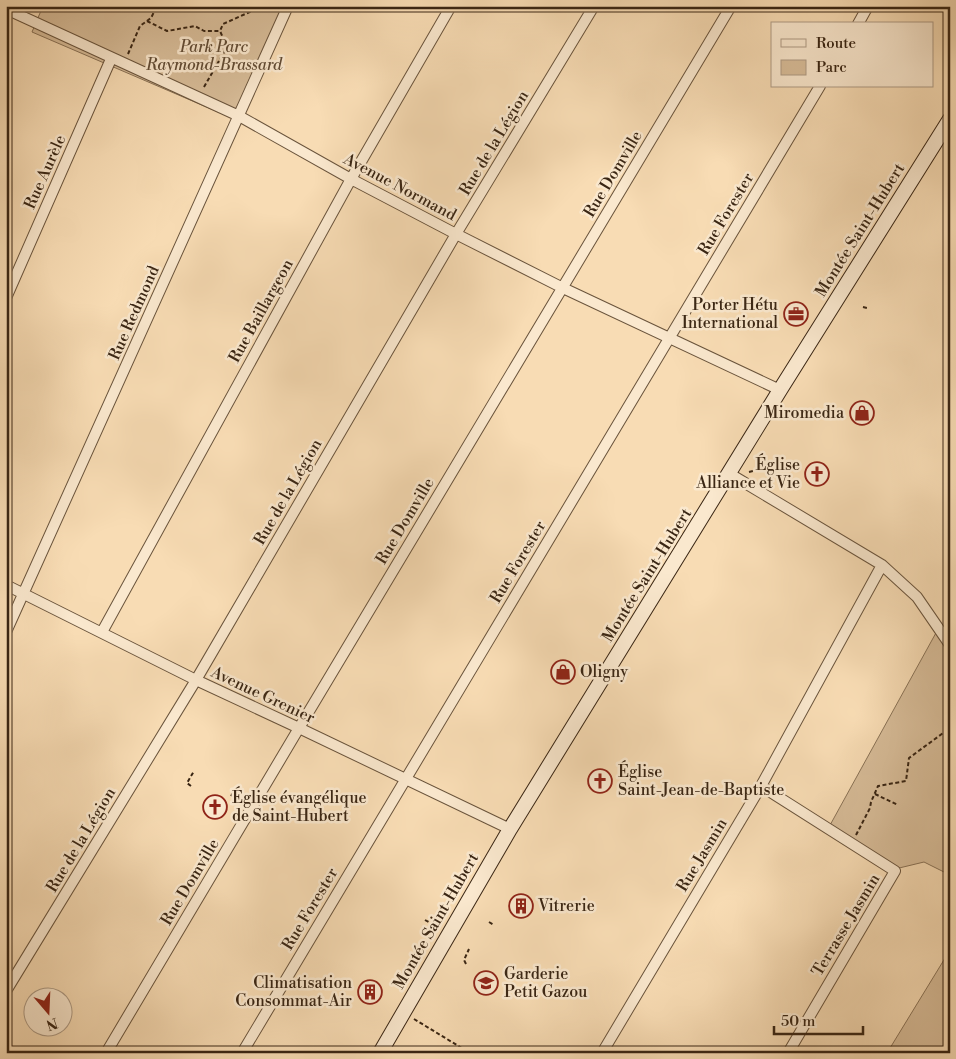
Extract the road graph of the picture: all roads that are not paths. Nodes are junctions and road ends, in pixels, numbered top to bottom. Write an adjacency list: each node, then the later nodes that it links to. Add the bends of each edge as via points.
1 (288, 6): 10 (street, Rue Redmond)
2 (451, 6): 12 (street, Rue Baillargeon)
3 (594, 6): 13 (street, Rue de la Légion)
4 (732, 6): 14 (street, Rue Domville)
5 (868, 6): 7 (street)
6 (6, 9): 8 (street, Avenue Normand)
7 (859, 22)
8 (111, 59): 10 (street, Avenue Normand); 15 (street, Rue Aurèle)
9 (819, 88): 16 (street, Rue Forester)
10 (238, 116): 12 (street, Avenue Normand); 21 (street, Rue Redmond)
11 (950, 119): 17 (street, Montée Saint-Hubert)
12 (351, 179): 13 (street, Avenue Normand); 23 (street, Rue Baillargeon)
13 (456, 234): 14 (street, Avenue Normand); 25 (street, Rue de la Légion)
14 (563, 288): 16 (street, Avenue Normand); 26 (street, Rue Domville)
15 (6, 298)
16 (670, 338): 17 (street, Avenue Normand); 27 (street, Rue Forester)
17 (780, 390): 18 (street, Montée Saint-Hubert)
18 (730, 474): 19 (street); 29 (street, Montée Saint-Hubert)
19 (882, 564): 24 (street, via 918,597); 28 (street, Rue Jasmin)
20 (6, 585): 21 (street, Avenue Grenier)
21 (25, 593): 22 (street, Rue Redmond); 23 (street, Avenue Grenier)
22 (6, 632)
23 (102, 632): 25 (street, Avenue Grenier)
24 (950, 645)
25 (196, 680): 26 (street, Avenue Grenier); 30 (street, Rue de la Légion)
26 (299, 728): 27 (street, Avenue Grenier); 31 (street, Rue Domville)
27 (406, 779): 29 (street, Avenue Grenier); 32 (street, Rue Forester)
28 (761, 786): 34 (street, Rue Jasmin); 35 (street, Terrasse Jasmin, via 895,871)
29 (510, 830): 33 (street, Montée Saint-Hubert)
30 (6, 991)
31 (106, 1053)
32 (242, 1053)
33 (380, 1053)
34 (602, 1053)
35 (788, 1053)

